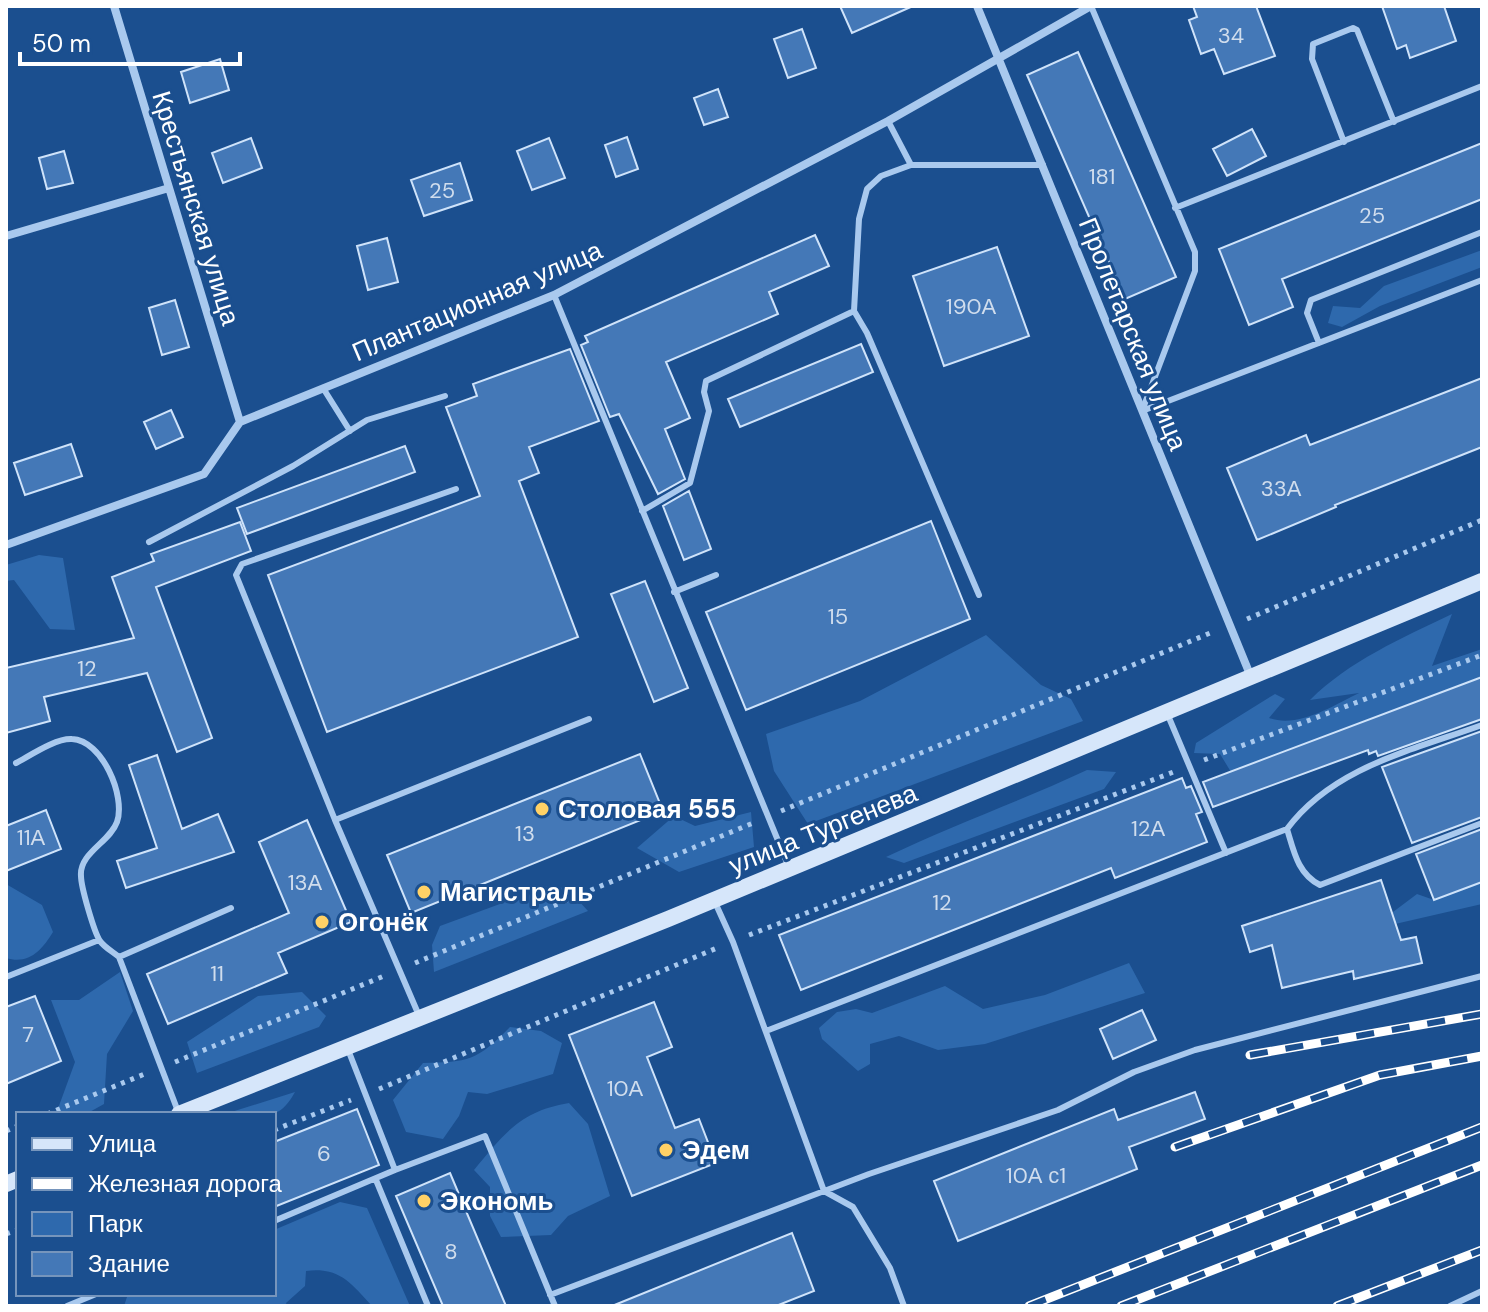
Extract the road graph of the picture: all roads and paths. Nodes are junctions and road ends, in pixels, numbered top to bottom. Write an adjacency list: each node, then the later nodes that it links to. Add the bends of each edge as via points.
1 (114, 6): 11 (street, Крестьянская улица)
2 (977, 6): 4 (street, Пролетарская улица)
3 (1091, 6): 4 (street, Плантационная улица); 12 (lane)
4 (999, 58): 6 (street, Плантационная улица); 10 (street, Пролетарская улица)
5 (1482, 86): 7 (lane)
6 (888, 121): 9 (lane); 16 (street, Плантационная улица)
7 (1394, 122): 8 (lane); 8 (lane, via 1357,30 1313,44 1312,59)
8 (1344, 142): 12 (lane)
9 (911, 165): 10 (lane); 17 (lane, via 881,176 867,189 859,219)
10 (1043, 165): 21 (street, Пролетарская улица)
11 (169, 188): 14 (street); 22 (street, Крестьянская улица)
12 (1175, 208): 21 (lane, via 1195,252 1195,271)
13 (1482, 232): 18 (lane, via 1311,300 1307,313)
14 (6, 236)
15 (1482, 280): 18 (lane)
16 (554, 295): 19 (street, Плантационная улица); 25 (lane)
17 (854, 311): 25 (lane, via 706,381 709,411 690,483); 31 (lane)
18 (1319, 343): 21 (lane)
19 (323, 388): 22 (street, Плантационная улица); 23 (lane)
20 (445, 396): 23 (lane, via 367,420)
21 (1142, 411): 33 (street, Пролетарская улица)
22 (240, 422): 27 (street, via 204,474)
23 (350, 431): 26 (lane)
24 (456, 489): 39 (lane, via 242,564 236,575)
25 (642, 511): 30 (lane)
26 (149, 542)
27 (6, 545)
28 (716, 575): 30 (lane)
29 (1482, 581): 33 (main road, улица Тургенева)
30 (674, 592): 43 (lane)
31 (979, 595)
32 (1482, 655): 38 (path)
33 (1251, 678): 34 (main road, улица Тургенева)
34 (1167, 713): 38 (lane); 43 (main road, улица Тургенева)
35 (589, 719): 39 (lane)
36 (1482, 725): 41 (lane, via 1353,772 1299,812)
37 (16, 763): 46 (lane, via 68,738 84,740 95,747 110,776 120,810 116,824 82,865 80,877)
38 (1189, 766): 42 (lane); 47 (path)
39 (335, 820): 51 (lane)
40 (1482, 823): 41 (lane, via 1320,885 1299,866)
41 (1287, 829): 42 (lane)
42 (1226, 853): 52 (lane)
43 (789, 869): 44 (main road, улица Тургенева)
44 (714, 900): 47 (lane); 51 (main road, улица Тургенева)
45 (231, 908): 48 (lane)
46 (99, 940): 48 (lane); 50 (lane)
47 (733, 942): 52 (lane); 54 (path)
48 (119, 957): 55 (lane)
49 (1482, 976): 60 (lane, via 1195,1050 1134,1072 1058,1110)
50 (6, 977)
51 (420, 1018): 53 (main road, улица Тургенева)
52 (766, 1031): 60 (lane)
53 (347, 1046): 54 (lane); 56 (main road, улица Тургенева)
54 (366, 1094): 57 (path); 58 (lane)
55 (178, 1112)
56 (184, 1112)
57 (276, 1129)
58 (395, 1170): 59 (lane); 63 (lane, via 485,1136)
59 (376, 1180): 61 (lane); 66 (lane)
60 (824, 1191): 63 (lane); 68 (lane, via 853,1207 890,1268)
61 (276, 1220)
62 (1482, 1291): 69 (lane)
63 (550, 1295): 67 (lane)
64 (91, 1296): 65 (lane)
65 (67, 1306)
66 (428, 1306)
67 (555, 1306)
68 (904, 1306)
69 (1450, 1306)

